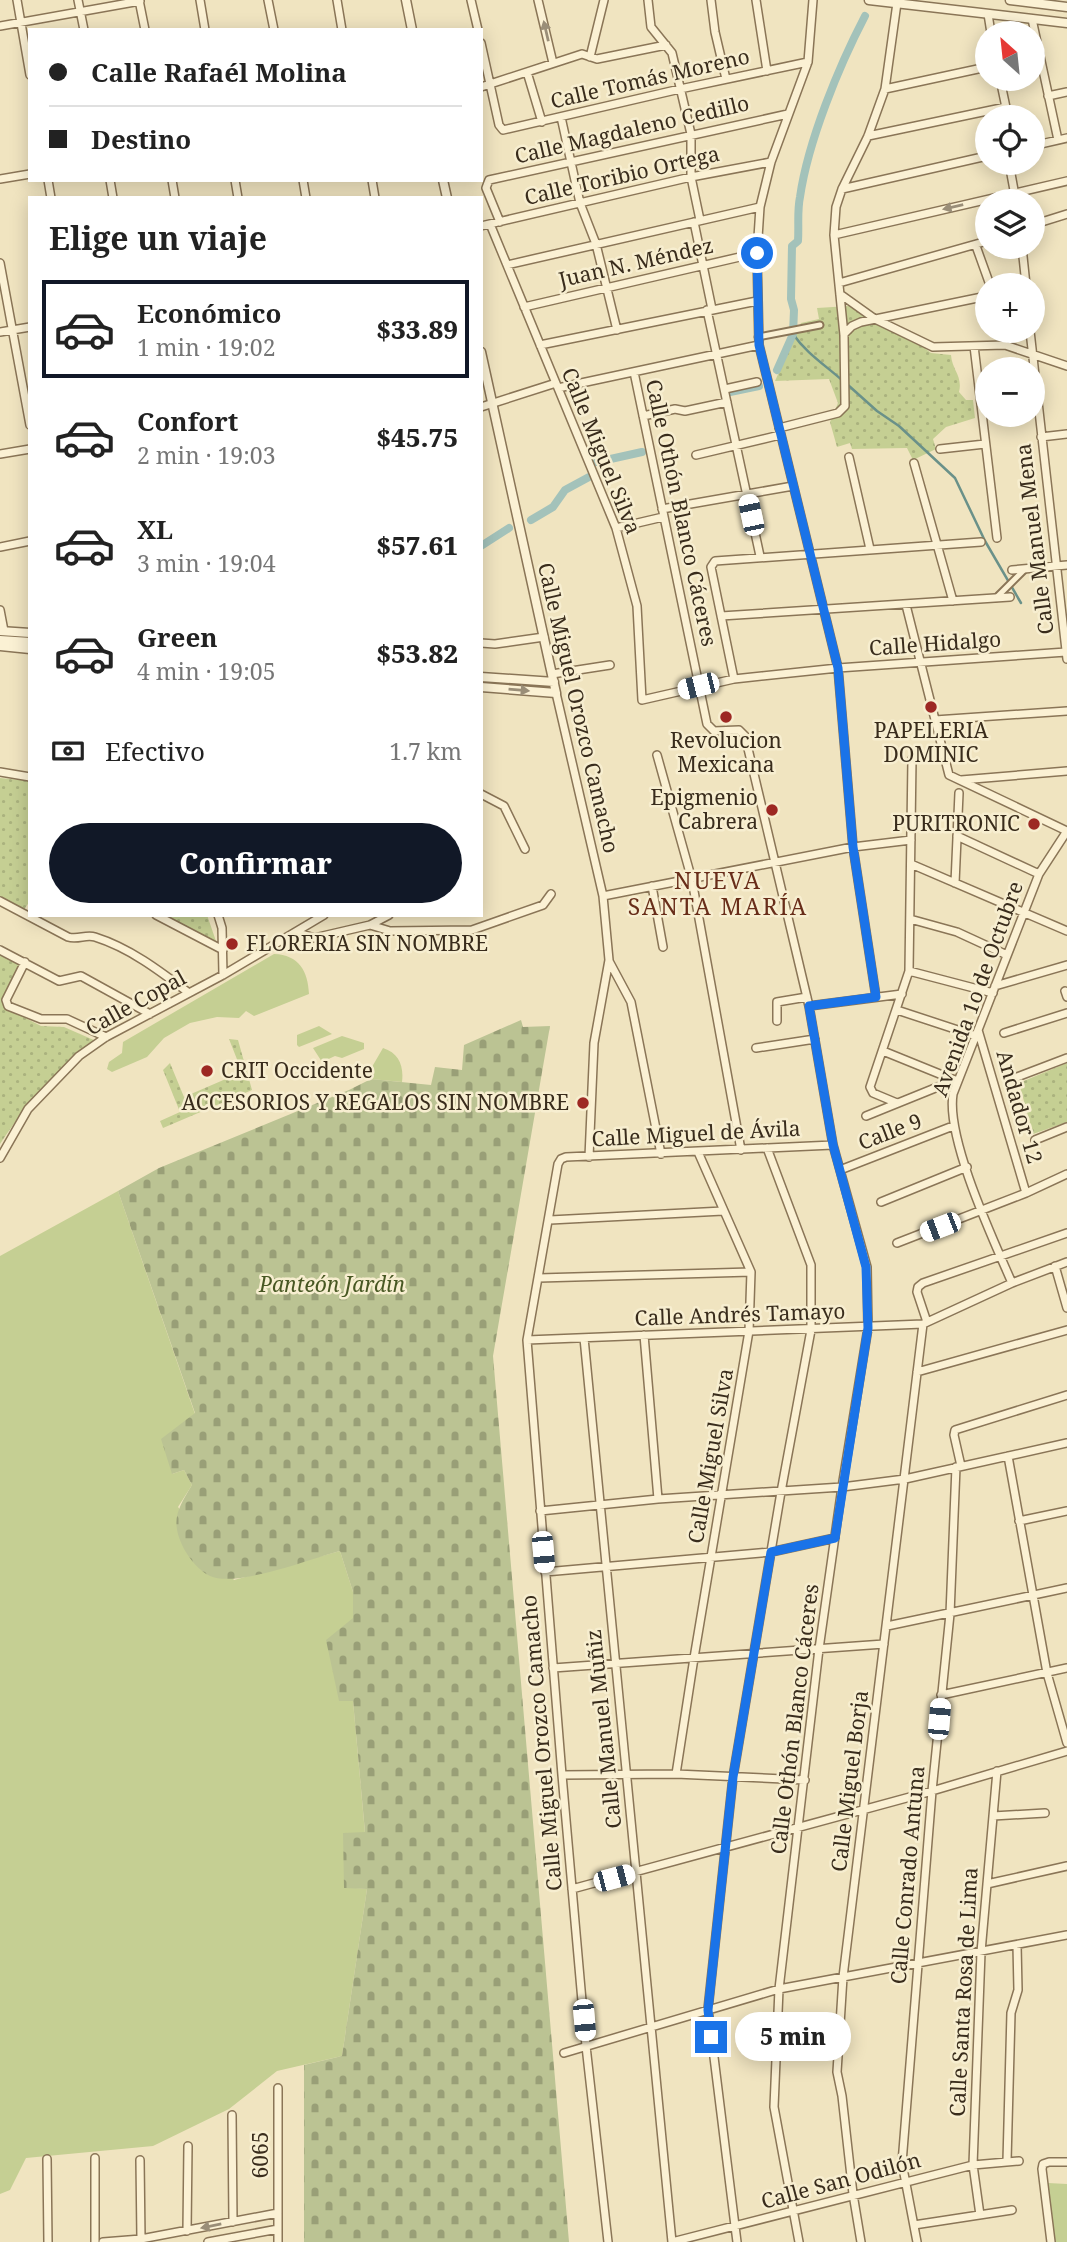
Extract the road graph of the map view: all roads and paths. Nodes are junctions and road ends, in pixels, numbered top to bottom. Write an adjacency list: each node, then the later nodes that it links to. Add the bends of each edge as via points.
1 (17, 0): 24 (street)
2 (78, 0): 20 (street)
3 (200, 0): 29 (street)
4 (268, 0): 30 (street)
5 (337, 0): 31 (street)
6 (406, 0): 32 (street)
7 (471, 0): 33 (street)
8 (538, 0): 39 (street, one-way to 8)
9 (604, 0): 36 (street)
10 (648, 0): 34 (street, via 650,27)
11 (711, 0): 43 (street)
12 (756, 0): 41 (street)
13 (813, 0): 37 (street)
14 (869, 0): 17 (street)
15 (1010, 0): 18 (street)
16 (139, 1): 20 (street); 28 (street)
17 (897, 3): 21 (street); 47 (street)
18 (1057, 3): 19 (street)
19 (1067, 7)
20 (80, 12): 24 (street); 27 (street)
21 (988, 14): 22 (street); 23 (street)
22 (1032, 19): 25 (street); 49 (street)
23 (989, 21)
24 (21, 22): 26 (street); 38 (street)
25 (1067, 23)
26 (0, 26)
27 (84, 28)
28 (145, 28)
29 (205, 28)
30 (274, 28)
31 (342, 28)
32 (412, 28)
33 (478, 28)
34 (666, 45): 36 (street); 46 (street, via 672,52)
35 (483, 51): 44 (street)
36 (590, 57): 39 (street, via 582,54)
37 (808, 62): 41 (street, Calle Tomás Moreno); 50 (street)
38 (28, 63)
39 (553, 63): 42 (street)
40 (975, 70): 47 (street)
41 (767, 71): 43 (street, Calle Tomás Moreno)
42 (527, 72): 44 (street); 53 (street)
43 (726, 79): 46 (street, Calle Tomás Moreno)
44 (491, 84): 45 (street); 53 (street, Calle Tomás Moreno, via 500,128)
45 (483, 86)
46 (680, 89): 52 (street, Calle Tomás Moreno); 54 (street)
47 (884, 89): 55 (street)
48 (1067, 92): 49 (street)
49 (1048, 96): 57 (street)
50 (788, 114): 54 (street, Calle Magdaleno Cedillo); 61 (street)
51 (975, 114): 55 (street)
52 (561, 117): 53 (street, Calle Tomás Moreno); 60 (street)
53 (542, 122)
54 (691, 134): 60 (street, Calle Magdaleno Cedillo); 63 (street)
55 (868, 136): 66 (street)
56 (1067, 138): 57 (street)
57 (1058, 140): 58 (street)
58 (1045, 143)
59 (975, 159): 66 (street)
60 (570, 161): 68 (street); 74 (street, Calle Magdaleno Cedillo, via 489,180 486,183)
61 (771, 162): 63 (street, Calle Toribio Ortega); 70 (street)
62 (28, 174): 64 (street)
63 (691, 177): 68 (street, Calle Toribio Ortega); 72 (street)
64 (0, 179)
65 (1067, 181): 67 (street)
66 (842, 189): 77 (street)
67 (1029, 189)
68 (580, 202): 74 (street, Calle Toribio Ortega); 78 (street)
69 (975, 202): 77 (street, one-way to 77)
70 (760, 206): 72 (street); 80 (street)
71 (1067, 214): 73 (street)
72 (697, 221): 78 (street); 83 (street)
73 (1045, 221)
74 (500, 222): 75 (street, Calle Toribio Ortega)
75 (490, 224): 76 (street, Calle Toribio Ortega); 82 (street, Calle Miguel Silva)
76 (483, 226)
77 (834, 235): 84 (street)
78 (596, 244): 82 (street); 85 (street)
79 (975, 246): 84 (street)
80 (757, 253): 83 (street, Juan N. Méndez); 88 (street)
81 (0, 263): 94 (street)
82 (507, 265): 89 (street, Calle Miguel Silva)
83 (702, 265): 85 (street, Juan N. Méndez); 90 (street)
84 (839, 283): 86 (street)
85 (607, 287): 89 (street, Juan N. Méndez); 95 (street)
86 (840, 294): 91 (street); 97 (street)
87 (975, 298): 91 (street)
88 (757, 301): 90 (street); 98 (street)
89 (524, 307): 100 (street, Calle Miguel Silva)
90 (709, 310): 95 (street); 102 (street)
91 (876, 319): 97 (street, via 856,324); 101 (street, via 933,347)
92 (820, 325): 98 (street)
93 (28, 327): 94 (street)
94 (12, 330): 96 (street); 113 (street)
95 (617, 330): 100 (street)
96 (0, 332)
97 (844, 335): 115 (street, via 845,406 838,413)
98 (759, 341): 102 (street); 115 (street)
99 (1031, 343): 103 (street, Calle Manuel Mena)
100 (540, 345): 108 (street, Calle Miguel Silva)
101 (974, 346): 103 (street, via 1005,345); 118 (street)
102 (717, 354): 106 (street); 109 (street)
103 (1032, 354): 105 (street); 117 (street, Calle Manuel Mena)
104 (483, 361): 111 (street, Calle Miguel Orozco Camacho)
105 (1067, 366)
106 (634, 372): 108 (street); 114 (street, Calle Othón Blanco Cáceres)
107 (757, 382): 109 (street)
108 (557, 386): 111 (street); 129 (street, Calle Miguel Silva)
109 (725, 389): 110 (street)
110 (727, 402): 114 (street); 119 (street)
111 (492, 403): 112 (street); 151 (street, Calle Miguel Orozco Camacho)
112 (483, 406)
113 (28, 414)
114 (643, 416): 128 (street, Calle Othón Blanco Cáceres)
115 (779, 432): 119 (street); 126 (street)
116 (1067, 434): 117 (street)
117 (1041, 437): 139 (street, Calle Manuel Mena)
118 (985, 444): 121 (street); 130 (street)
119 (736, 446): 123 (street); 127 (street)
120 (28, 449): 122 (street)
121 (940, 449)
122 (0, 454)
123 (696, 455)
124 (849, 457): 135 (street)
125 (914, 463): 133 (street)
126 (793, 486): 127 (street); 136 (street)
127 (746, 494): 128 (street); 137 (street)
128 (663, 513): 129 (street); 163 (street, Calle Othón Blanco Cáceres)
129 (616, 528): 166 (street, Calle Miguel Silva, via 637,606)
130 (997, 538)
131 (28, 541): 134 (street)
132 (981, 542): 133 (street)
133 (937, 545): 135 (street); 144 (street)
134 (0, 547)
135 (870, 549): 136 (street)
136 (809, 553): 137 (street); 147 (street)
137 (760, 556): 148 (street, via 713,562)
138 (1067, 565): 139 (street)
139 (1055, 566): 141 (street); 156 (street, Calle Manuel Mena)
140 (1012, 570): 141 (street)
141 (1023, 570): 142 (street)
142 (998, 596): 143 (street); 144 (street)
143 (1010, 597)
144 (953, 601): 145 (street)
145 (906, 605): 147 (street); 157 (street)
146 (0, 610): 150 (street)
147 (823, 610): 148 (street); 159 (street)
148 (721, 616): 162 (street)
149 (28, 633): 150 (street)
150 (1, 634): 152 (street)
151 (544, 637): 153 (street); 161 (street, Calle Miguel Orozco Camacho)
152 (28, 641)
153 (483, 643)
154 (0, 646): 155 (street)
155 (28, 649)
156 (1067, 656): 157 (street, Calle Hidalgo)
157 (921, 663): 159 (street, Calle Hidalgo); 168 (street)
158 (610, 665): 161 (street)
159 (838, 668): 162 (street, Calle Hidalgo); 180 (street)
160 (483, 677): 161 (street)
161 (553, 678): 165 (street, Calle Miguel Orozco Camacho)
162 (734, 679): 163 (street, Calle Hidalgo)
163 (698, 686): 166 (street, Calle Hidalgo); 182 (street, Calle Othón Blanco Cáceres, via 708,727 739,730 745,736)
164 (483, 687): 165 (street, one-way to 165)
165 (556, 693): 189 (street, Calle Miguel Orozco Camacho)
166 (642, 700)
167 (1067, 711): 168 (street)
168 (935, 720): 174 (street, via 946,771)
169 (657, 755): 185 (street)
170 (912, 759): 179 (street)
171 (1067, 771): 174 (street)
172 (0, 772): 173 (street)
173 (28, 777)
174 (960, 780): 177 (street)
175 (959, 793): 178 (street)
176 (483, 795): 181 (street, via 504,806)
177 (1067, 831): 184 (street, Avenida 1o de Octubre)
178 (957, 836): 184 (street); 186 (street)
179 (911, 840): 180 (street); 183 (street)
180 (853, 847): 182 (street); 216 (street)
181 (525, 849)
182 (774, 863): 185 (street); 217 (street, Calle Othón Blanco Cáceres)
183 (911, 864): 186 (street); 200 (street)
184 (1040, 874): 193 (street, Avenida 1o de Octubre)
185 (692, 880): 187 (street); 238 (street)
186 (956, 883): 193 (street)
187 (652, 886): 189 (street); 204 (street)
188 (551, 894): 201 (street, via 543,905 472,930 390,931)
189 (603, 896): 208 (street, Calle Miguel Orozco Camacho)
190 (0, 901): 192 (street)
191 (28, 909): 192 (street)
192 (25, 914): 194 (street)
193 (1024, 914): 202 (street); 207 (street, Avenida 1o de Octubre)
194 (28, 916)
195 (31, 917): 214 (street, via 68,937 93,936 123,949)
196 (160, 917): 206 (street)
197 (219, 917): 206 (street)
198 (321, 917): 203 (street, Calle Copal)
199 (385, 917): 201 (street)
200 (910, 919): 207 (street, via 957,932); 211 (street)
201 (370, 925): 203 (street, via 314,938)
202 (1067, 931)
203 (296, 932): 212 (street, Calle Copal)
204 (663, 947)
205 (0, 950): 209 (street)
206 (223, 950): 212 (street)
207 (1007, 955): 213 (street, Avenida 1o de Octubre)
208 (609, 960): 240 (street, via 631,1002); 241 (street, Calle Miguel Orozco Camacho, via 594,1043)
209 (25, 962): 220 (street, via 60,981 81,976); 224 (street, via 6,1000 10,1008 41,1019 67,1019)
210 (1067, 965): 213 (street)
211 (909, 971): 213 (street); 215 (street)
212 (223, 975): 214 (street, Calle Copal)
213 (994, 989): 223 (street, Avenida 1o de Octubre)
214 (189, 993): 220 (street, Calle Copal)
215 (902, 994): 216 (street); 218 (street)
216 (876, 997): 217 (street)
217 (808, 1002): 221 (street, via 777,1002); 225 (street, Calle Othón Blanco Cáceres)
218 (897, 1010): 223 (street); 227 (street)
219 (1067, 1013): 222 (street)
220 (150, 1014): 224 (street, Calle Copal)
221 (778, 1021)
222 (1004, 1032)
223 (977, 1033): 230 (street, Avenida 1o de Octubre); 247 (street, Andador 12)
224 (106, 1037): 242 (street, Calle Copal, via 79,1056 28,1109)
225 (815, 1039): 226 (street); 236 (street, Calle Othón Blanco Cáceres)
226 (756, 1048)
227 (883, 1051): 230 (street); 231 (street, via 870,1090)
228 (1067, 1058): 229 (street)
229 (1017, 1077)
230 (956, 1080): 231 (street); 233 (street, Avenida 1o de Octubre)
231 (897, 1103): 232 (street)
232 (866, 1116)
233 (953, 1126): 244 (street, Avenida 1o de Octubre); 245 (street, Calle 9)
234 (1067, 1127): 235 (street)
235 (1035, 1140)
236 (833, 1145): 237 (street, Calle Miguel de Ávila); 245 (street, Calle Othón Blanco Cáceres)
237 (767, 1148): 238 (street, Calle Miguel de Ávila); 263 (street, via 811,1265)
238 (741, 1150): 239 (street, Calle Miguel de Ávila)
239 (698, 1152): 240 (street, Calle Miguel de Ávila); 250 (street, Calle Miguel Silva)
240 (661, 1154): 241 (street, Calle Miguel de Ávila)
241 (589, 1157): 243 (street, Calle Miguel de Ávila)
242 (0, 1158)
243 (561, 1159): 251 (street, Calle Miguel Orozco Camacho)
244 (967, 1167): 248 (street); 249 (street, Avenida 1o de Octubre)
245 (840, 1170): 262 (street, Calle Othón Blanco Cáceres, via 866,1267)
246 (1067, 1174): 247 (street)
247 (1026, 1193): 249 (street)
248 (881, 1202)
249 (982, 1210): 253 (street); 254 (street, Avenida 1o de Octubre)
250 (723, 1211): 251 (street); 257 (street, Calle Miguel Silva)
251 (550, 1220): 258 (street, Calle Miguel Orozco Camacho)
252 (1067, 1233): 254 (street)
253 (897, 1243)
254 (1001, 1256): 259 (street, Avenida 1o de Octubre); 261 (street, via 918,1287)
255 (1067, 1262): 256 (street, Calle Andrés Tamayo)
256 (1055, 1266): 259 (street, Calle Andrés Tamayo); 260 (street)
257 (751, 1272): 258 (street); 265 (street, Calle Miguel Silva)
258 (539, 1278): 268 (street, Calle Miguel Orozco Camacho)
259 (1012, 1283): 261 (street, Calle Andrés Tamayo)
260 (1067, 1308)
261 (925, 1323): 262 (street, Calle Andrés Tamayo); 269 (street, Calle Miguel Borja)
262 (868, 1328): 263 (street, Calle Andrés Tamayo); 275 (street, Calle Othón Blanco Cáceres)
263 (811, 1329): 265 (street, Calle Andrés Tamayo); 276 (street)
264 (1067, 1330): 269 (street)
265 (749, 1331): 266 (street, Calle Andrés Tamayo); 277 (street, Calle Miguel Silva)
266 (644, 1335): 267 (street, Calle Andrés Tamayo); 278 (street)
267 (584, 1338): 268 (street, Calle Andrés Tamayo); 279 (street, Calle Manuel Muñiz)
268 (527, 1340): 280 (street, Calle Miguel Orozco Camacho)
269 (918, 1372): 274 (street, Calle Miguel Borja)
270 (1067, 1395): 273 (street, Calle Conrado Antuna, via 955,1430)
271 (1067, 1446): 272 (street)
272 (1008, 1456): 273 (street); 282 (street)
273 (958, 1467): 274 (street); 290 (street, Calle Conrado Antuna)
274 (905, 1479): 275 (street); 291 (street, Calle Miguel Borja)
275 (842, 1487): 276 (street); 283 (street, Calle Othón Blanco Cáceres)
276 (781, 1492): 277 (street); 284 (street)
277 (722, 1495): 278 (street); 285 (street, Calle Miguel Silva)
278 (659, 1499): 279 (street)
279 (598, 1505): 280 (street); 286 (street, Calle Manuel Muñiz)
280 (540, 1510): 287 (street, Calle Miguel Orozco Camacho)
281 (1067, 1511): 282 (street)
282 (1019, 1521): 289 (street)
283 (835, 1538): 284 (street); 293 (street, Calle Othón Blanco Cáceres)
284 (771, 1552): 285 (street); 294 (street)
285 (711, 1558): 286 (street); 295 (street, Calle Miguel Silva)
286 (606, 1567): 287 (street); 296 (street, Calle Manuel Muñiz)
287 (545, 1572): 297 (street, Calle Miguel Orozco Camacho)
288 (1067, 1588): 289 (street)
289 (1032, 1595): 290 (street); 299 (street)
290 (950, 1614): 291 (street); 300 (street, Calle Conrado Antuna)
291 (887, 1626): 292 (street, Calle Miguel Borja)
292 (884, 1644): 293 (street); 310 (street, Calle Miguel Borja)
293 (820, 1649): 294 (street); 308 (street, Calle Othón Blanco Cáceres)
294 (753, 1653): 295 (street); 307 (street)
295 (694, 1658): 296 (street); 304 (street, Calle Miguel Silva)
296 (615, 1663): 297 (street); 305 (street, Calle Manuel Muñiz)
297 (553, 1668): 306 (street, Calle Miguel Orozco Camacho)
298 (1067, 1668): 299 (street)
299 (1047, 1673): 300 (street); 301 (street)
300 (941, 1695): 309 (street, Calle Conrado Antuna)
301 (1067, 1743)
302 (1067, 1751): 303 (street)
303 (997, 1771): 309 (street); 312 (street, Calle Santa Rosa de Lima)
304 (676, 1774): 305 (street); 307 (street)
305 (626, 1775): 306 (street); 316 (street, Calle Manuel Muñiz)
306 (562, 1776): 318 (street, Calle Miguel Orozco Camacho)
307 (733, 1777): 308 (street); 314 (street)
308 (805, 1780): 313 (street, Calle Othón Blanco Cáceres)
309 (932, 1791): 310 (street); 322 (street, Calle Conrado Antuna)
310 (864, 1810): 313 (street); 323 (street, Calle Miguel Borja)
311 (1045, 1813): 312 (street)
312 (993, 1816): 317 (street, Calle Santa Rosa de Lima)
313 (799, 1826): 314 (street); 324 (street, Calle Othón Blanco Cáceres)
314 (725, 1848): 316 (street); 325 (street)
315 (1067, 1866): 317 (street)
316 (636, 1872): 318 (street); 326 (street, Calle Manuel Muñiz)
317 (987, 1884): 321 (street, Calle Santa Rosa de Lima)
318 (572, 1889): 327 (street, Calle Miguel Orozco Camacho)
319 (1067, 1935): 320 (street)
320 (1017, 1945): 321 (street); 335 (street)
321 (981, 1952): 322 (street); 338 (street, Calle Santa Rosa de Lima)
322 (918, 1963): 323 (street); 339 (street, Calle Conrado Antuna, via 902,2163)
323 (843, 1977): 324 (street); 340 (street, Calle Miguel Borja, via 836,2068)
324 (779, 1989): 325 (street); 341 (street, Calle Othón Blanco Cáceres, via 774,2107)
325 (708, 2010): 326 (street); 348 (street)
326 (651, 2027): 327 (street); 358 (street, Calle Manuel Muñiz)
327 (586, 2046): 328 (street); 357 (street, Calle Miguel Orozco Camacho)
328 (564, 2053)
329 (278, 2088): 343 (street, 6065)
330 (232, 2115): 345 (street)
331 (188, 2146): 349 (street)
332 (47, 2158): 352 (street)
333 (95, 2158): 353 (street)
334 (140, 2160): 350 (street)
335 (1007, 2161): 336 (street, Calle San Odilón); 338 (street, Calle San Odilón)
336 (1019, 2161)
337 (1067, 2162): 363 (street, via 1043,2164)
338 (973, 2165): 339 (street, Calle San Odilón); 344 (street, Calle Santa Rosa de Lima)
339 (905, 2182): 340 (street, Calle San Odilón); 346 (street, Calle Conrado Antuna)
340 (853, 2194): 341 (street, Calle San Odilón); 361 (street, Calle Miguel Borja)
341 (794, 2210): 348 (street, Calle San Odilón); 360 (street, Calle Othón Blanco Cáceres)
342 (1012, 2210): 344 (street)
343 (278, 2213): 345 (street); 347 (street, 6065)
344 (980, 2215): 346 (street)
345 (233, 2221): 349 (street, one-way to 349)
346 (914, 2225): 362 (street, Calle Conrado Antuna)
347 (278, 2226): 351 (street); 356 (street, 6065)
348 (735, 2227): 358 (street, Calle San Odilón); 359 (street)
349 (187, 2231): 350 (street)
350 (141, 2239): 354 (street)
351 (232, 2240): 355 (street)
352 (48, 2242)
353 (95, 2242)
354 (103, 2242)
355 (208, 2242)
356 (278, 2242)
357 (608, 2242)
358 (672, 2242)
359 (737, 2242)
360 (799, 2242)
361 (861, 2242)
362 (917, 2242)
363 (1051, 2242)

